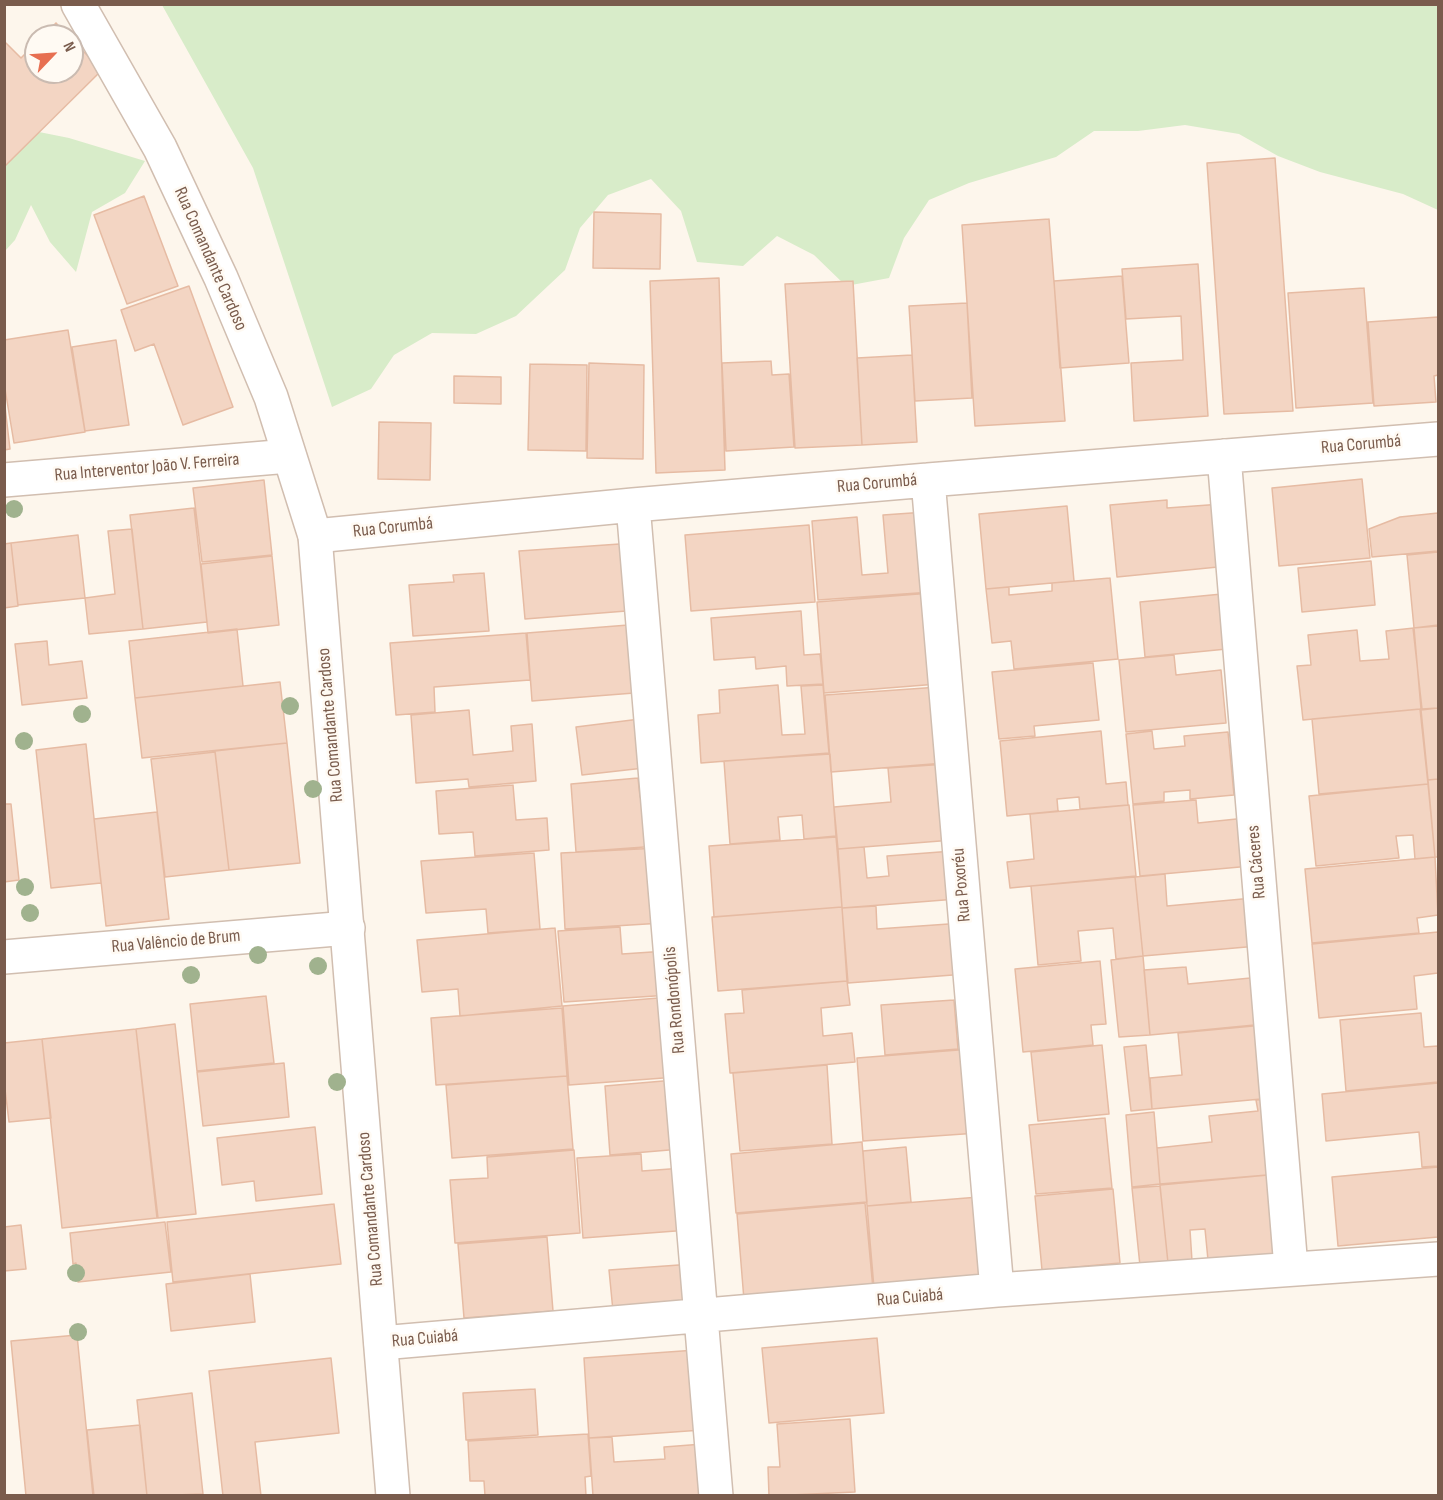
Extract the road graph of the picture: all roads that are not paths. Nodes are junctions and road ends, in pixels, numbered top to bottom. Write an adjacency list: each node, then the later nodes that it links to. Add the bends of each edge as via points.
1 (78, 4): 3 (street, Rua Comandante Cardoso, via 160,148 221,278 271,397)
2 (1438, 439): 4 (street, Rua Corumbá)
3 (289, 456): 5 (street, Rua Interventor João V. Ferreira); 8 (street, Rua Comandante Cardoso)
4 (1224, 456): 6 (street, Rua Corumbá); 12 (street, Rua Cáceres)
5 (4, 480)
6 (928, 480): 7 (street, Rua Corumbá); 13 (street, Rua Poxoréu)
7 (633, 505): 8 (street, Rua Corumbá); 14 (street, Rua Rondonópolis)
8 (315, 536): 9 (street, Rua Comandante Cardoso)
9 (348, 928): 10 (street, Rua Valêncio de Brum); 15 (street, Rua Comandante Cardoso)
10 (4, 957)
11 (1438, 1259): 12 (street, Rua Cuiabá)
12 (1291, 1268): 13 (street, Rua Cuiabá)
13 (997, 1290): 14 (street, Rua Cuiabá)
14 (702, 1316): 15 (street, Rua Cuiabá); 17 (street, Rua Rondonópolis)
15 (381, 1343): 16 (street, Rua Comandante Cardoso)
16 (393, 1496)
17 (716, 1496)

